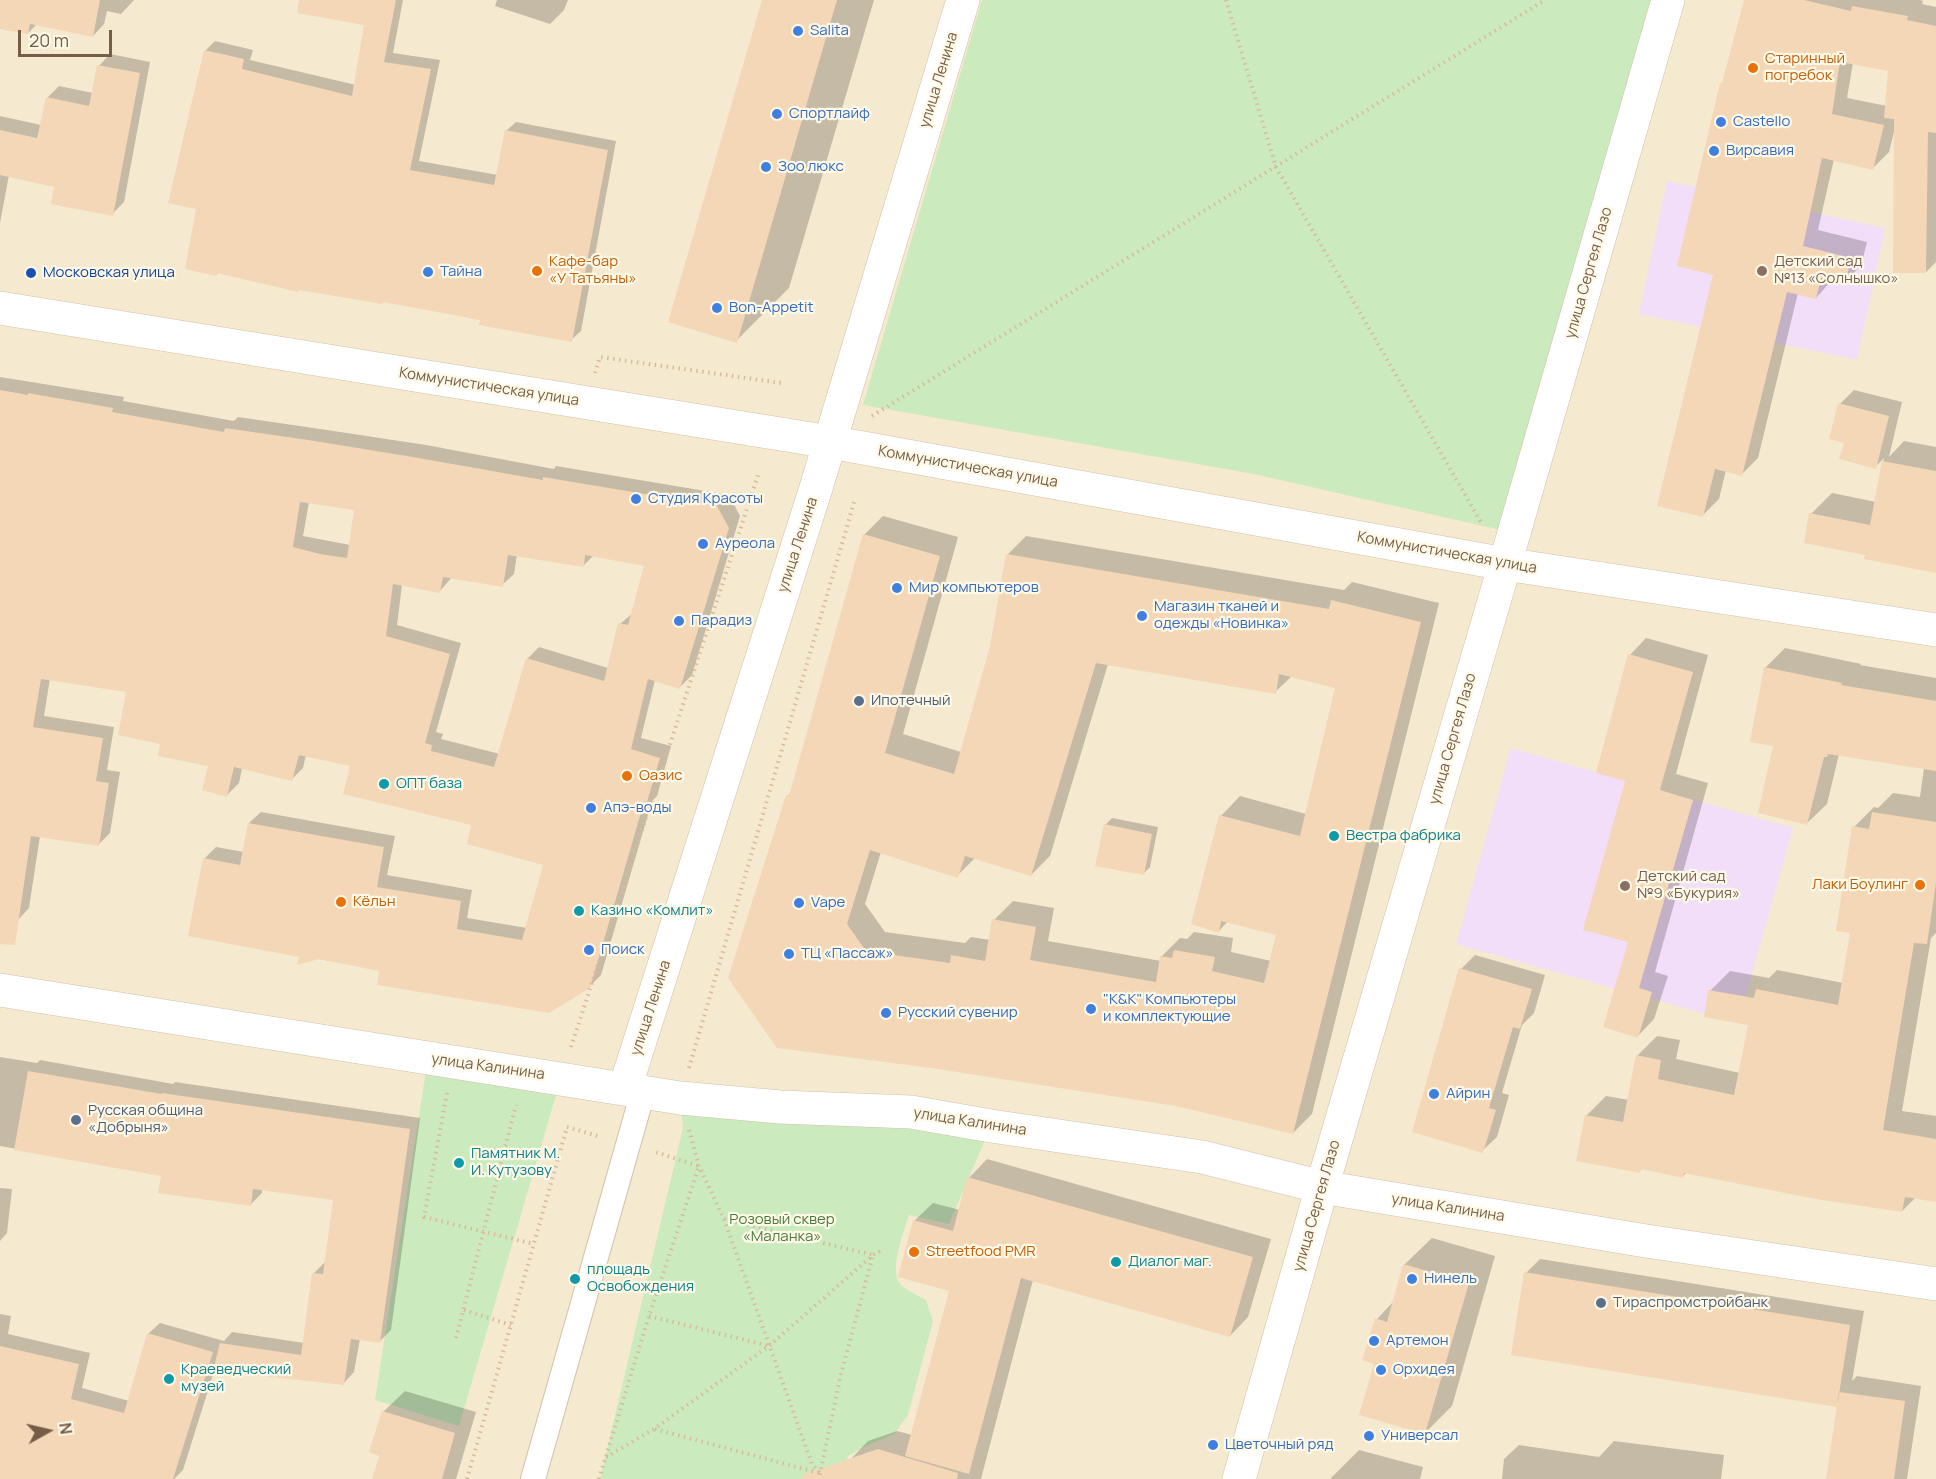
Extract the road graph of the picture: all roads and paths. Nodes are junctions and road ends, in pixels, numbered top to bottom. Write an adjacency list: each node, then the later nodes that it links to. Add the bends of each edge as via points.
1 (963, 0): 9 (street, улица Ленина)
2 (1226, 0): 5 (path)
3 (1545, 0): 5 (path)
4 (1668, 0): 12 (street, улица Сергея Лазо)
5 (1276, 167): 9 (path); 12 (path)
6 (0, 308): 9 (street, Коммунистическая улица)
7 (600, 357): 8 (path)
8 (781, 383)
9 (830, 442): 12 (street, Коммунистическая улица); 18 (street, улица Ленина)
10 (759, 472): 17 (path)
11 (855, 499): 19 (path)
12 (1505, 564): 13 (street, Коммунистическая улица); 22 (street, улица Сергея Лазо)
13 (1936, 630)
14 (0, 990): 15 (street, улица Калинина)
15 (452, 1062): 16 (street, улица Калинина); 24 (path, via 424,1217)
16 (524, 1072): 17 (street, улица Калинина); 24 (path)
17 (561, 1078): 18 (street, улица Калинина)
18 (634, 1090): 19 (street, улица Калинина); 20 (street, улица Ленина)
19 (680, 1098): 21 (path); 22 (street, улица Калинина, via 911,1112 1203,1157)
20 (628, 1144): 21 (path); 25 (path, via 567,1127); 38 (street, улица Ленина)
21 (699, 1166): 23 (path); 30 (path)
22 (1322, 1187): 28 (street, улица Калинина); 40 (street, улица Сергея Лазо)
23 (724, 1219): 27 (path); 33 (path)
24 (484, 1232): 25 (path); 29 (path)
25 (534, 1244): 31 (path)
26 (884, 1249): 27 (path)
27 (873, 1255): 33 (path); 36 (path)
28 (1936, 1284)
29 (464, 1310): 31 (path); 32 (path)
30 (649, 1316): 33 (path); 35 (path)
31 (511, 1325): 37 (path)
32 (456, 1338)
33 (770, 1346): 34 (path); 36 (path)
34 (654, 1429): 35 (path); 36 (path)
35 (605, 1458): 39 (path)
36 (819, 1476)
37 (467, 1479)
38 (533, 1479)
39 (599, 1479)
40 (1239, 1479)

